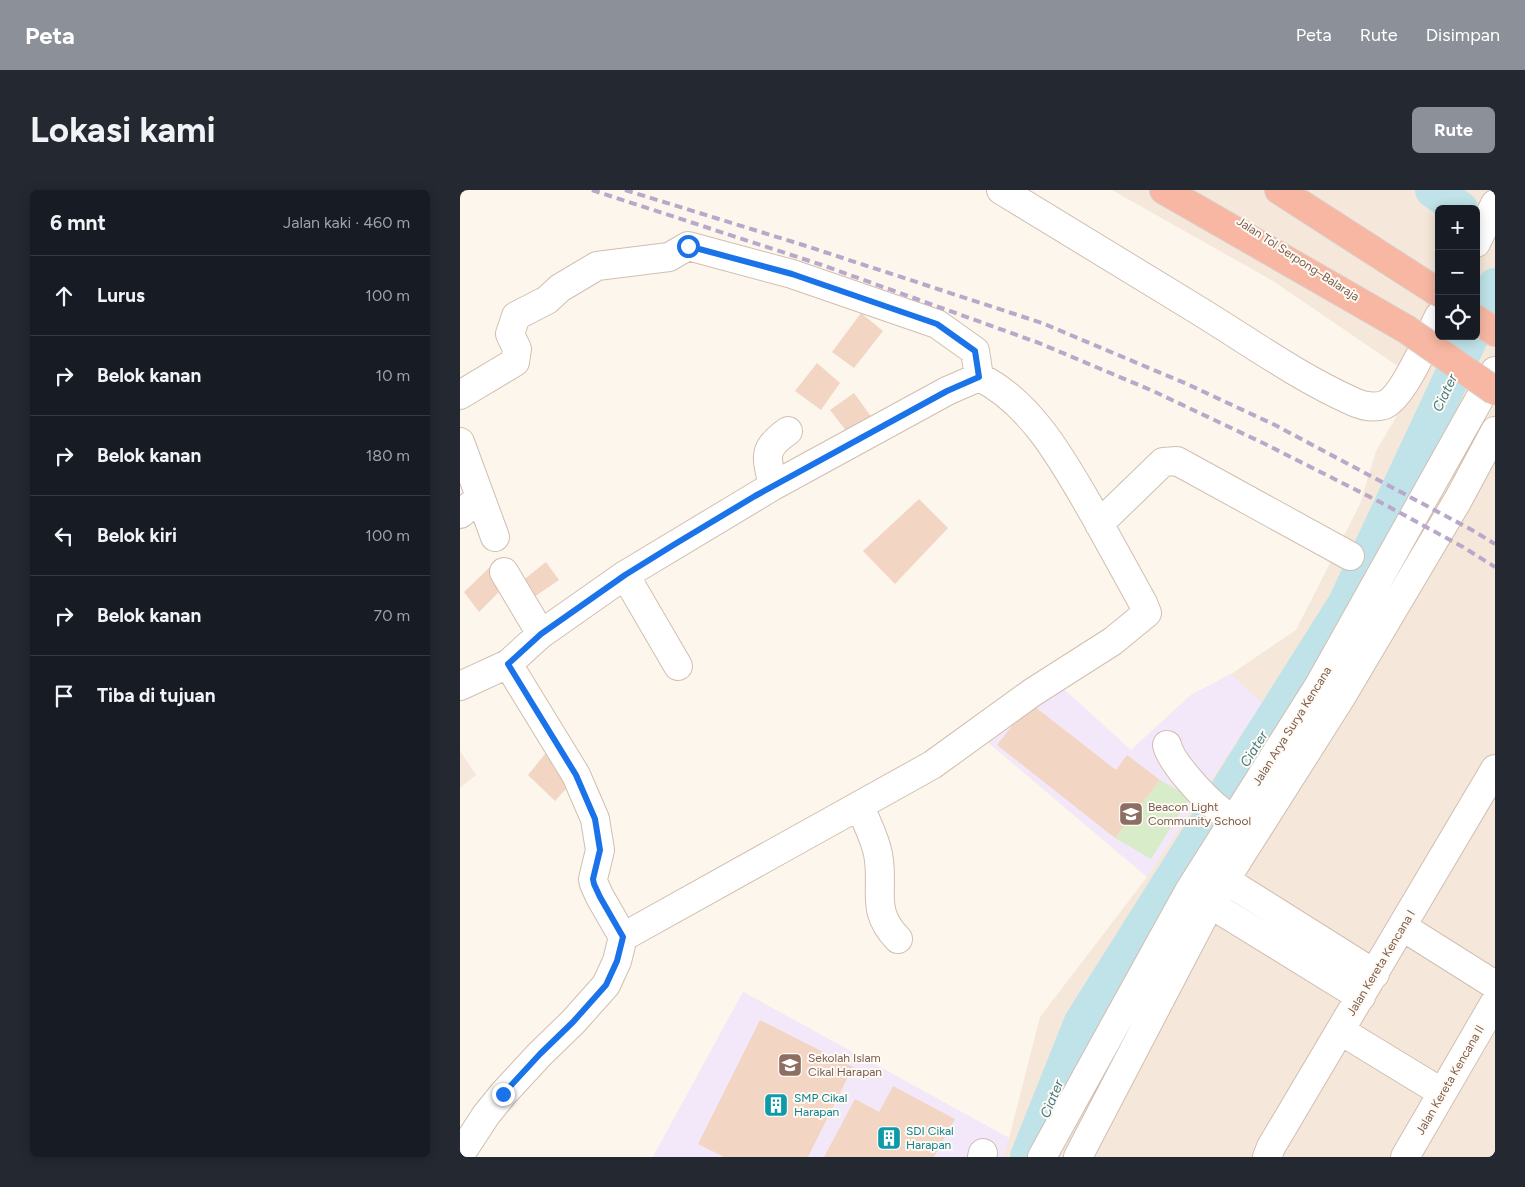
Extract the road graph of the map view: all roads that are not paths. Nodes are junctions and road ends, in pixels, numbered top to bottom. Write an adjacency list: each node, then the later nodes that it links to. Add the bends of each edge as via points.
1 (1000, 190): 11 (street, via 1306,378 1356,403 1379,406 1394,397)
2 (1164, 190): 12 (highway)
3 (1190, 190): 12 (highway, Jalan Tol Serpong–Balaraja)
4 (1279, 190): 8 (highway)
5 (1309, 190): 9 (highway)
6 (1494, 206): 7 (street)
7 (1480, 235)
8 (1435, 290)
9 (1435, 290)
10 (1480, 322): 13 (highway)
11 (1435, 324)
12 (1406, 329): 16 (highway, bridge)
13 (1495, 332)
14 (1495, 371): 32 (street, Jalan Arya Surya Kencana, via 1381,574)
15 (979, 377): 17 (street, via 975,351 937,324 792,274 688,246 670,258 597,266 560,288 547,300 516,316 510,334 517,349 515,362); 21 (street); 23 (street, via 992,383 1025,411 1065,463)
16 (1495, 391)
17 (460, 395)
18 (788, 431): 21 (street, via 775,440 768,452)
19 (1495, 431): 32 (street, Jalan Arya Surya Kencana, via 1458,500)
20 (460, 442): 22 (street)
21 (773, 486): 27 (street)
22 (470, 506): 24 (street)
23 (1099, 524): 25 (street, via 1164,462 1177,461); 35 (street, via 1147,613 1113,642 1033,692 932,765)
24 (495, 536)
25 (1350, 556)
26 (504, 572): 28 (street)
27 (625, 575): 28 (street); 30 (street)
28 (541, 634): 29 (street)
29 (508, 664): 31 (street); 40 (street, via 576,775 595,819 600,850 594,884)
30 (678, 666)
31 (460, 686)
32 (1329, 693): 36 (street, Jalan Arya Surya Kencana); 37 (street, Jalan Arya Surya Kencana)
33 (1166, 745): 36 (street, via 1172,758)
34 (1495, 769): 39 (street, Jalan Kereta Kencana I)
35 (860, 806): 40 (street); 41 (street, via 878,852 881,913)
36 (1222, 810): 37 (street, Jalan Arya Surya Kencana)
37 (1215, 874): 38 (street, Jalan Arya Surya Kencana); 42 (street)
38 (1199, 898): 44 (street); 50 (street, Jalan Arya Surya Kencana); 51 (street, Jalan Arya Surya Kencana)
39 (1403, 928): 42 (street, Jalan Kereta Kencana I); 43 (street)
40 (623, 937): 49 (street, via 606,985 503,1094)
41 (898, 939)
42 (1375, 974): 44 (street, Jalan Kereta Kencana I)
43 (1495, 985)
44 (1361, 997): 46 (street, Jalan Kereta Kencana I)
45 (1495, 1002): 47 (street, Jalan Kereta Kencana II)
46 (1341, 1031): 48 (street); 52 (street, Jalan Kereta Kencana I)
47 (1486, 1038): 48 (street, Jalan Kereta Kencana II)
48 (1441, 1092): 53 (street, Jalan Kereta Kencana II)
49 (460, 1155)
50 (1042, 1157)
51 (1078, 1157)
52 (1267, 1157)
53 (1405, 1157)

